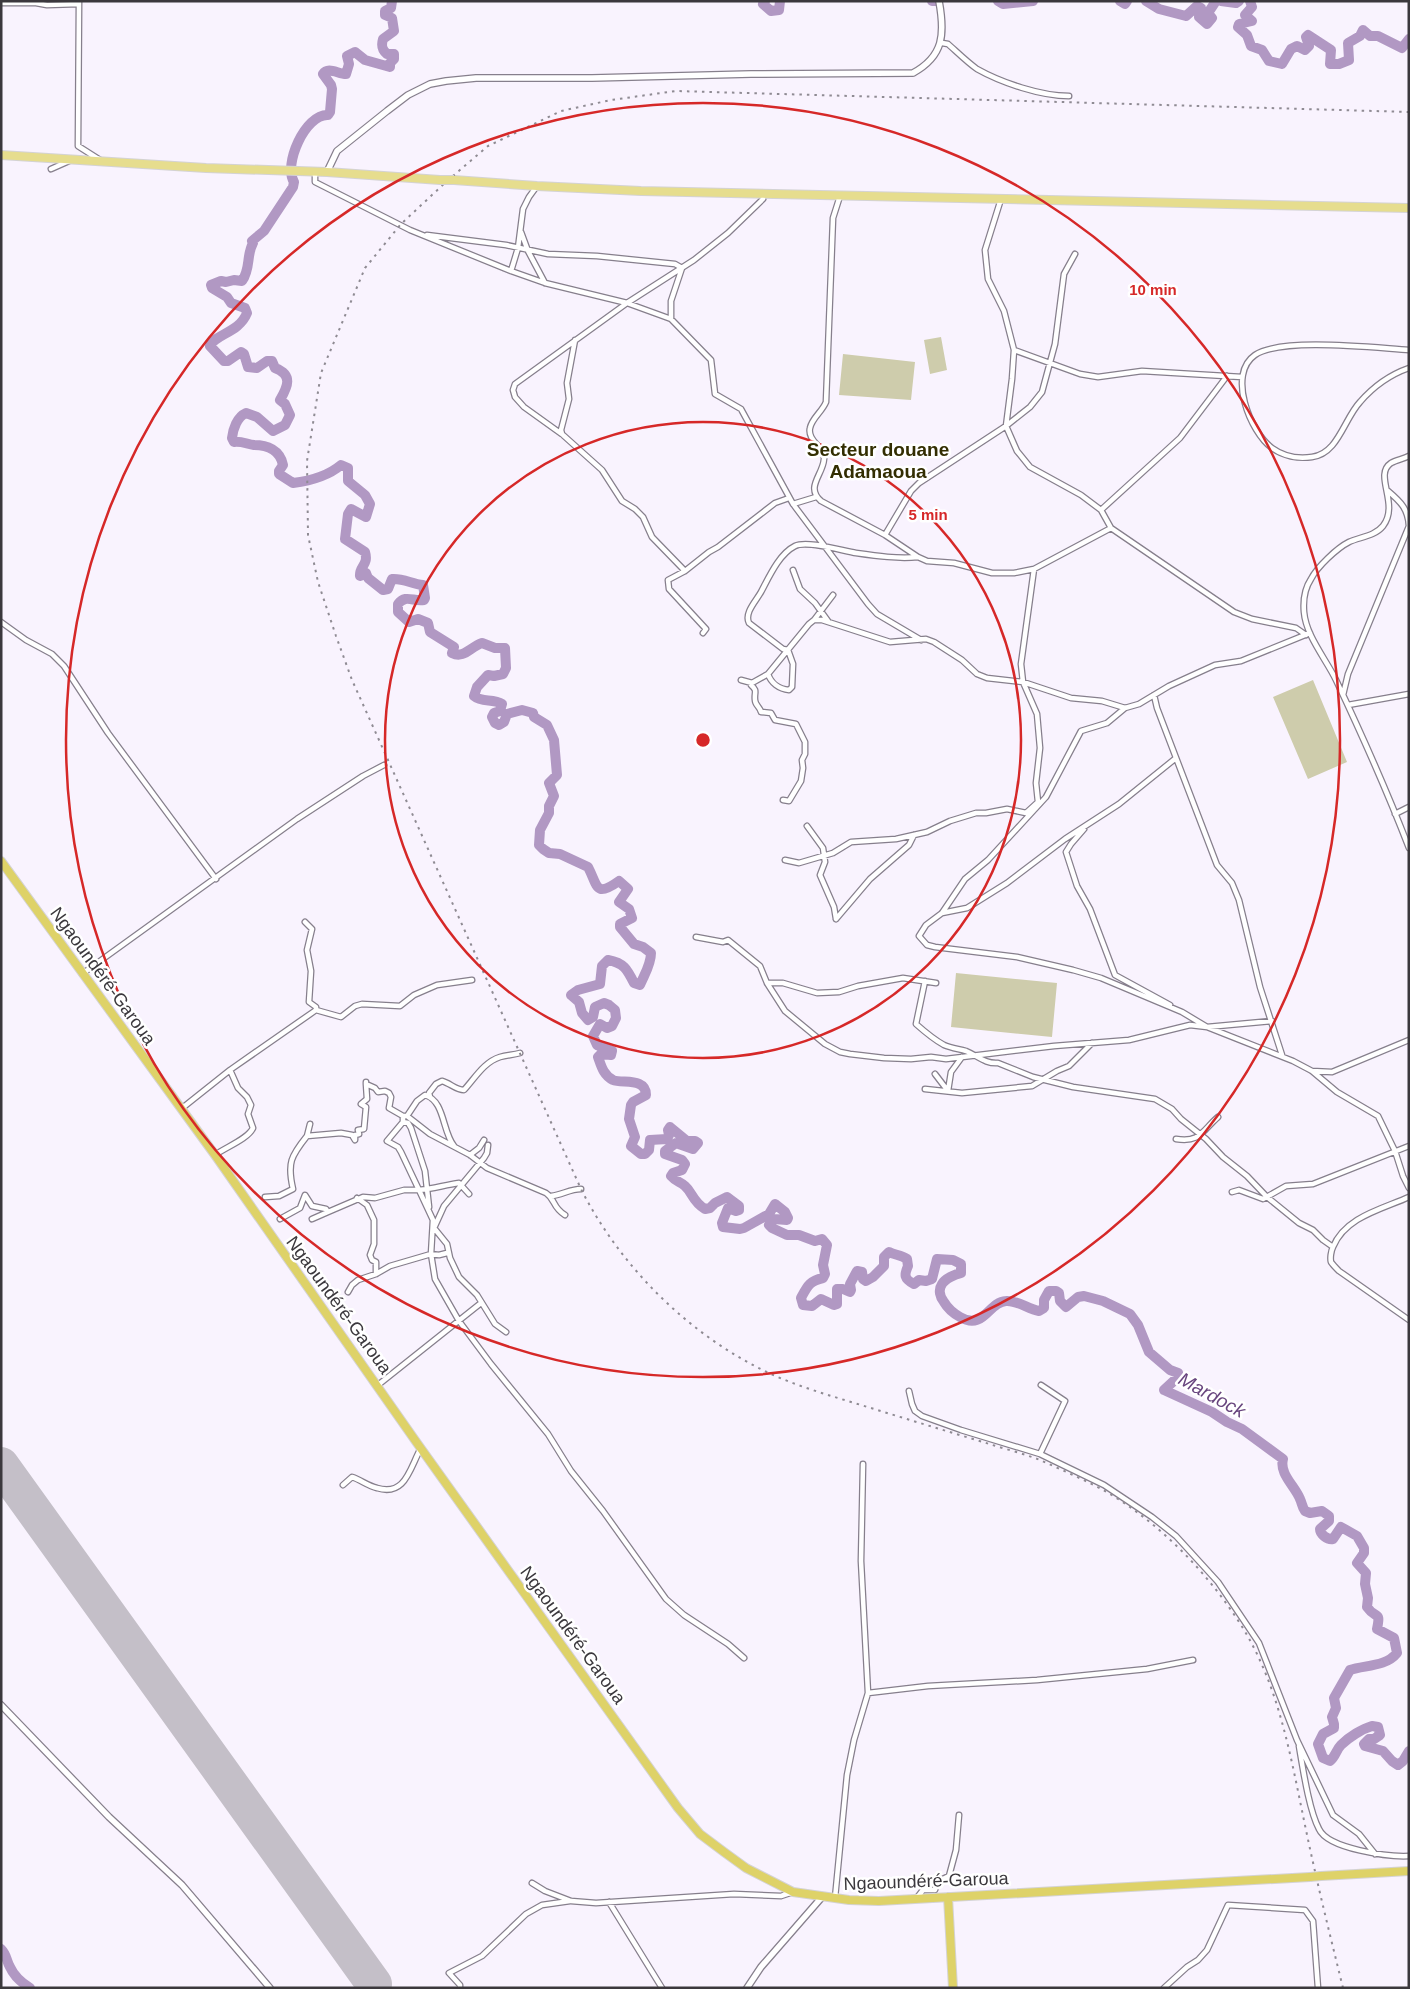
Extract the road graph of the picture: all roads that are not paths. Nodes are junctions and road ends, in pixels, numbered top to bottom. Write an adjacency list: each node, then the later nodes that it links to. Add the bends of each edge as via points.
1 (79, 2): 3 (street); 9 (street, via 78,146)
2 (1, 3): 3 (street)
3 (66, 3)
4 (940, 3): 5 (street)
5 (942, 43): 6 (street, via 991,75 1044,94); 12 (street, via 936,55 913,73 476,78 430,84 408,95 348,142 338,151)
6 (1069, 96)
7 (1, 155): 8 (main road)
8 (74, 159): 9 (main road); 10 (street)
9 (102, 161): 11 (main road)
10 (52, 169)
11 (313, 171): 12 (main road); 19 (street, via 315,182)
12 (327, 172): 13 (main road, bridge)
13 (537, 186): 14 (main road); 18 (street, via 523,209)
14 (840, 195): 16 (main road); 39 (street, via 833,218 826,402 810,427 810,434 824,458 814,491)
15 (762, 199): 23 (street, via 728,233)
16 (1001, 199): 17 (main road); 29 (street, via 985,250 988,279 1004,311)
17 (1409, 208)
18 (520, 230): 20 (street); 21 (street)
19 (420, 234): 20 (street); 24 (street)
20 (518, 248): 21 (street); 24 (street)
21 (528, 251): 23 (street, via 675,264); 25 (street)
22 (1075, 254): 31 (street, via 1064,274)
23 (682, 268): 26 (street); 27 (street, via 672,301)
24 (511, 272): 25 (street)
25 (545, 283): 26 (street)
26 (627, 303): 27 (street); 28 (street)
27 (671, 319): 40 (street, via 710,360 715,394 741,409)
28 (575, 340): 36 (street); 36 (street, via 515,384 513,390 524,406)
29 (1014, 350): 31 (street); 35 (street)
30 (1409, 350): 34 (street, via 1304,344 1279,348 1255,355 1246,364)
31 (1050, 364): 33 (street, via 1098,377 1142,371); 35 (street, via 1042,392 1030,407)
32 (1409, 368): 34 (street, via 1377,386 1358,404 1331,448 1313,457 1291,457 1272,448 1257,432 1246,408)
33 (1227, 376): 34 (street); 42 (street, via 1180,438)
34 (1242, 377)
35 (1006, 426): 42 (street, via 1016,451 1030,467); 44 (street, via 911,491)
36 (563, 434): 49 (street, via 602,470 622,501 643,517 652,536)
37 (1409, 456): 38 (street, via 1391,463 1385,470 1383,479)
38 (1388, 491): 56 (street, via 1390,514 1381,528 1347,543 1310,579 1304,592); 65 (street, via 1403,504 1408,526 1348,674)
39 (816, 496): 41 (street); 44 (street)
40 (789, 498): 41 (street); 49 (street, via 775,503)
41 (793, 504): 45 (street)
42 (1101, 510): 43 (street)
43 (1111, 528): 47 (street); 56 (street, via 1234,612 1252,620 1296,628)
44 (885, 534): 46 (street)
45 (826, 548): 46 (street); 57 (street, via 877,614); 58 (street, via 796,545 790,550 774,568 748,613 749,623)
46 (918, 557): 47 (street, via 992,573)
47 (1034, 569): 61 (street, via 1022,649)
48 (793, 570): 51 (street, via 800,589)
49 (684, 571): 55 (street, via 671,577 667,585 706,629)
50 (833, 595): 51 (street)
51 (821, 612): 52 (street); 53 (street)
52 (814, 620): 53 (street); 58 (street)
53 (828, 621): 57 (street, via 890,642)
54 (1, 622): 80 (street, via 52,654 64,666 114,741)
55 (703, 633)
56 (1308, 634): 64 (street, via 1241,661 1215,665); 65 (street)
57 (920, 640): 61 (street, via 934,642 977,674)
58 (788, 650): 59 (street); 59 (street, via 793,664 792,687 784,690 771,681)
59 (768, 674): 62 (street)
60 (740, 680): 62 (street)
61 (1024, 682): 67 (street, via 1071,698 1102,701); 75 (street, via 1037,714 1040,748 1036,783 1038,802 1026,813 1007,809 976,812)
62 (752, 683): 70 (street, via 756,693 754,698 761,712 771,713 775,720 796,724 805,742 801,781 789,801)
63 (1409, 694): 66 (street)
64 (1154, 695): 67 (street); 68 (street)
65 (1343, 695): 66 (street)
66 (1348, 706): 72 (street)
67 (1125, 708): 81 (street, via 1107,723 1081,732 1046,796 988,860 965,879)
68 (1176, 758): 73 (street); 91 (street, via 1217,865 1232,883 1239,900 1260,987)
69 (384, 765): 80 (street, via 298,819)
70 (783, 800)
71 (1409, 807): 72 (street)
72 (1395, 814): 76 (street)
73 (1090, 822): 81 (street, via 1007,883 966,908); 90 (street, via 1066,852 1115,976)
74 (807, 826): 77 (street, via 821,844)
75 (914, 835): 77 (street, via 851,842); 77 (street, via 909,845 870,879 836,919 820,875)
76 (1409, 848)
77 (824, 855): 78 (street, via 799,863)
78 (785, 860)
79 (1, 861): 84 (highway, Ngaoundéré-Garoua)
80 (216, 879): 84 (street)
81 (942, 913): 90 (street, via 921,930 919,936 927,945 1057,965 1101,978)
82 (305, 922): 89 (street, via 312,929 307,950 311,971 310,1002)
83 (696, 937): 87 (street, via 728,940 760,966)
84 (82, 974): 106 (highway, Ngaoundéré-Garoua)
85 (472, 980): 89 (street, via 437,985 414,995 400,1006 362,1004 340,1017)
86 (925, 981): 87 (street, via 903,978 838,992 817,992 783,983); 88 (street); 96 (street, via 916,1024 945,1045)
87 (767, 983): 98 (street, via 784,1011 840,1052 911,1059)
88 (936, 983)
89 (316, 1010): 99 (street)
90 (1182, 1012): 92 (street)
91 (1272, 1021): 92 (street); 97 (street)
92 (1207, 1027): 94 (street, via 1190,1025 1144,1037); 97 (street)
93 (1409, 1040): 100 (street, via 1332,1072)
94 (1092, 1043): 96 (street); 102 (street, via 1069,1066)
95 (520, 1052): 105 (street, via 485,1066 464,1090 442,1081 429,1093)
96 (974, 1055): 98 (street); 102 (street, via 982,1061 998,1063)
97 (1282, 1055): 100 (street)
98 (963, 1056): 104 (street, via 951,1072)
99 (230, 1070): 106 (street); 119 (street, via 251,1105 248,1114 253,1128 250,1135)
100 (1312, 1071): 118 (street, via 1337,1092 1378,1116)
101 (935, 1074): 104 (street)
102 (1042, 1080): 104 (street, via 1032,1086 962,1093); 111 (street, via 1086,1090 1155,1099 1172,1108)
103 (925, 1089): 104 (street)
104 (948, 1091)
105 (430, 1097): 107 (street, via 421,1097); 117 (street, via 440,1110)
106 (180, 1110): 119 (highway, Ngaoundéré-Garoua)
107 (405, 1116): 109 (street); 112 (street, via 390,1108 389,1093 378,1092 366,1083 367,1099 361,1104 366,1106 364,1129 358,1130 355,1140 352,1135 342,1134); 117 (street)
108 (1218, 1117): 111 (street)
109 (403, 1122): 125 (street, via 388,1142 398,1147); 126 (street, via 411,1128)
110 (310, 1124): 112 (street)
111 (1201, 1135): 113 (street, via 1191,1141); 132 (street)
112 (307, 1136): 129 (street, via 290,1162 293,1189 279,1196)
113 (1176, 1139)
114 (484, 1140): 120 (street)
115 (488, 1145): 121 (street)
116 (1409, 1146): 118 (street)
117 (455, 1147): 120 (street)
118 (1395, 1151): 123 (street); 132 (street, via 1313,1184 1286,1186)
119 (215, 1155): 149 (highway, Ngaoundéré-Garoua)
120 (470, 1156): 121 (street)
121 (480, 1163): 122 (street); 130 (street)
122 (461, 1184): 126 (street); 128 (street); 139 (street, via 444,1206)
123 (1409, 1188)
124 (581, 1189): 130 (street)
125 (419, 1190): 126 (street); 133 (street); 134 (street)
126 (427, 1190): 134 (street)
127 (1232, 1192): 132 (street, via 1239,1190 1257,1198)
128 (469, 1194)
129 (265, 1196)
130 (551, 1196): 136 (street, via 555,1207)
131 (1409, 1196): 140 (street, via 1351,1224)
132 (1267, 1197): 140 (street)
133 (357, 1198): 135 (street); 143 (street, via 367,1205 374,1220 374,1244 370,1255 376,1262)
134 (429, 1210): 139 (street)
135 (328, 1212): 137 (street, via 312,1206 305,1195 300,1208); 138 (street)
136 (564, 1215)
137 (280, 1219)
138 (312, 1219)
139 (434, 1228): 141 (street, via 447,1244); 142 (street)
140 (1333, 1247): 146 (street, via 1331,1262 1339,1271)
141 (447, 1252): 142 (street); 145 (street, via 459,1277)
142 (431, 1254): 143 (street, via 394,1264); 147 (street, via 435,1279)
143 (376, 1274): 144 (street, via 358,1280)
144 (348, 1292)
145 (481, 1303): 147 (street); 148 (street, via 494,1324)
146 (1409, 1320)
147 (459, 1321): 149 (street); 156 (street, via 548,1434 571,1471 666,1599)
148 (506, 1332)
149 (378, 1385): 152 (highway, Ngaoundéré-Garoua)
150 (1041, 1386): 153 (street, via 1065,1401)
151 (909, 1391): 153 (street, via 915,1411 922,1416)
152 (421, 1448): 155 (street, via 408,1476 395,1489 379,1489 352,1477); 166 (highway, Ngaoundéré-Garoua, via 678,1808 700,1834 724,1852 746,1868)
153 (1040, 1454): 160 (street, via 1104,1485 1127,1500 1176,1536 1196,1557 1218,1582 1258,1643)
154 (863, 1464): 158 (street, via 861,1561)
155 (343, 1486)
156 (744, 1658)
157 (1193, 1660): 158 (street, via 1147,1669)
158 (868, 1693): 169 (street, via 847,1775)
159 (1, 1705): 173 (street, via 109,1817 182,1885)
160 (1297, 1740): 162 (street, via 1332,1815 1359,1834); 162 (street, via 1319,1830 1326,1838 1342,1845)
161 (959, 1815): 170 (street, via 956,1850 949,1876 938,1882 936,1890 923,1890)
162 (1375, 1854): 163 (street)
163 (1409, 1856)
164 (1409, 1871): 168 (highway, Ngaoundéré-Garoua, bridge)
165 (532, 1883): 171 (street)
166 (792, 1892): 167 (highway, Ngaoundéré-Garoua); 172 (street, via 781,1896 734,1894)
167 (822, 1897): 169 (highway, Ngaoundéré-Garoua); 176 (street, via 761,1967)
168 (948, 1897): 170 (highway, Ngaoundéré-Garoua); 177 (highway)
169 (835, 1898): 170 (highway, Ngaoundéré-Garoua, via 879,1901)
170 (916, 1898)
171 (571, 1901): 172 (street); 174 (street, via 542,1905 526,1914 482,1956 449,1973)
172 (609, 1902): 175 (street)
173 (270, 1988)
174 (460, 1988)
175 (662, 1988)
176 (747, 1988)
177 (953, 1988)
178 (1164, 1988): 179 (street, via 1207,1950 1228,1905 1305,1910 1313,1921)
179 (1318, 1988)

